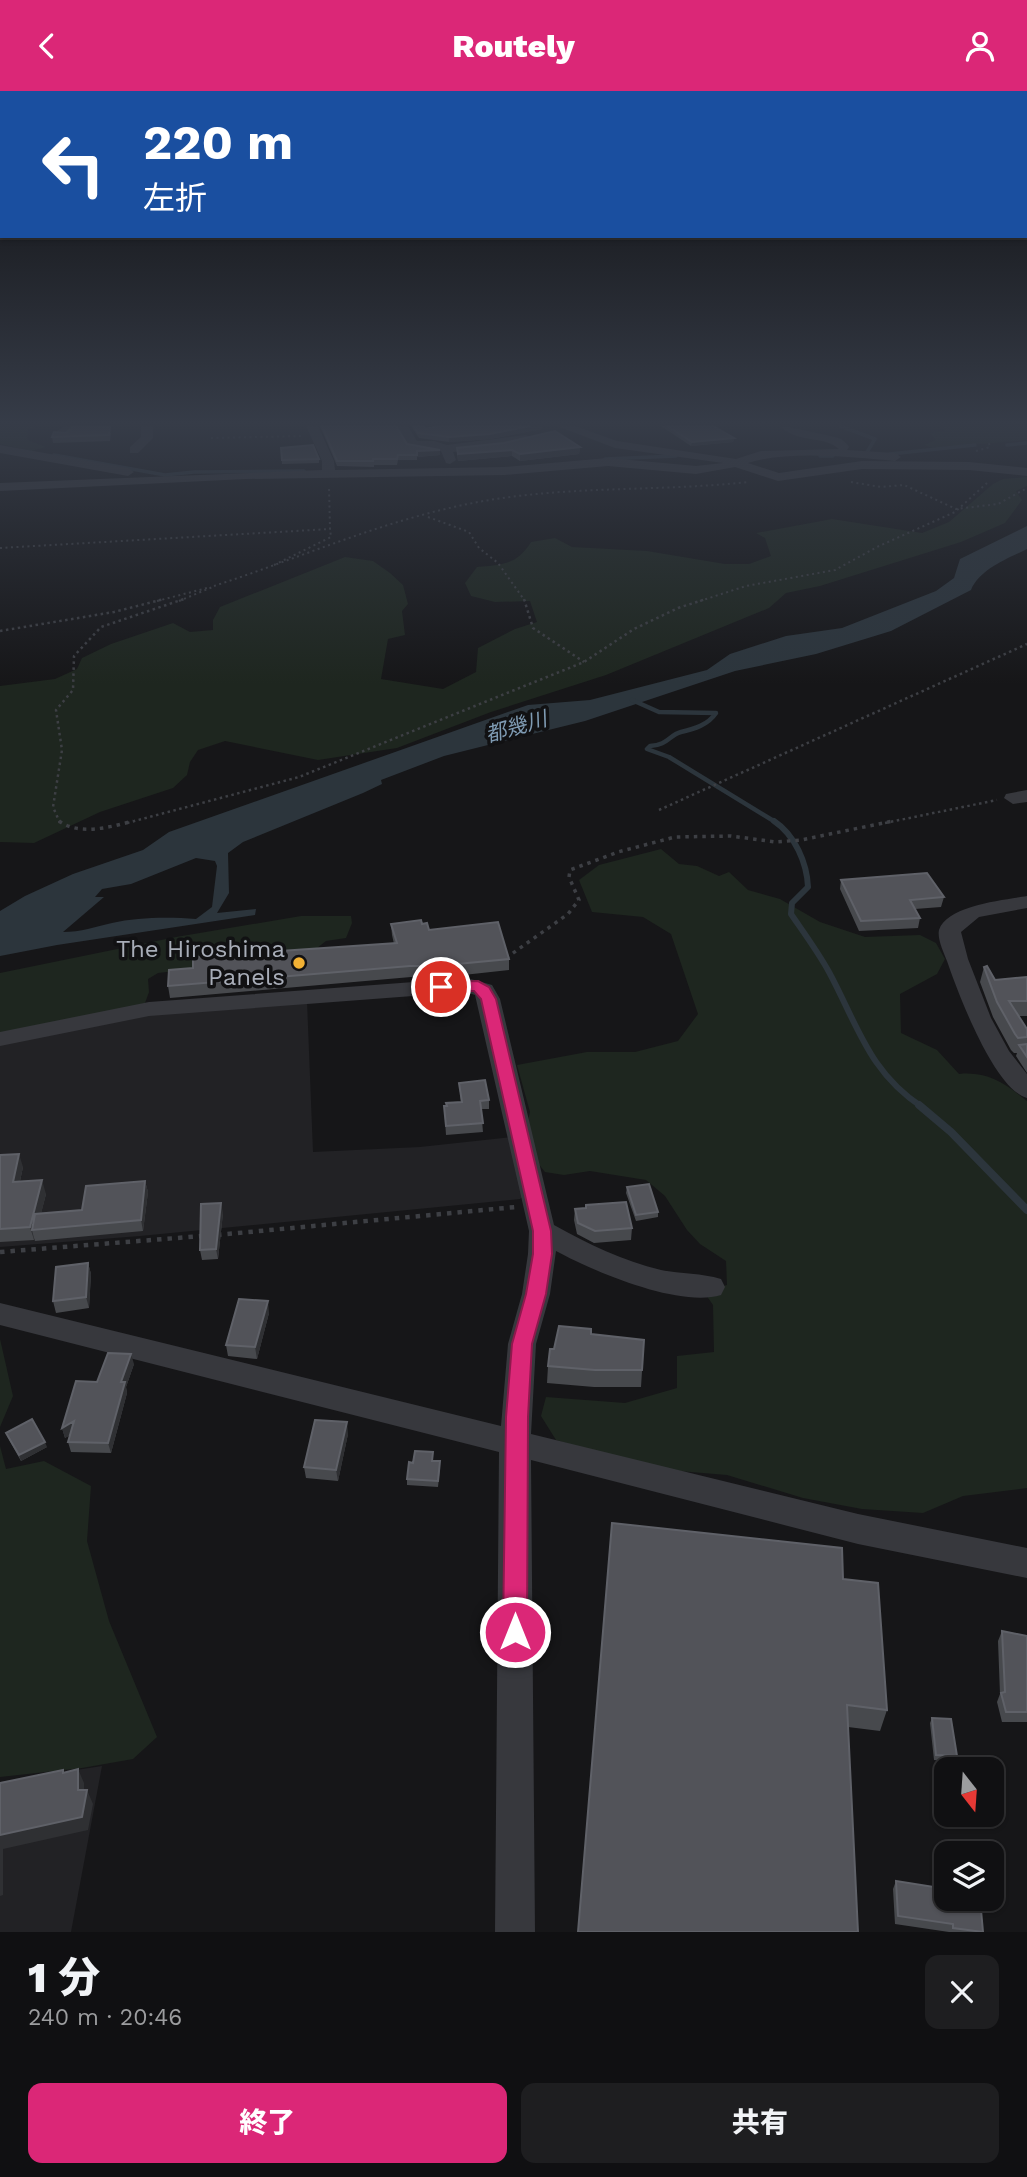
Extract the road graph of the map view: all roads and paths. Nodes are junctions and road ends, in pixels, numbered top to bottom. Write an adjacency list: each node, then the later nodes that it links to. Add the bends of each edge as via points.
1 (329, 512): 5 (path)
2 (436, 512): 7 (path)
3 (951, 512): 11 (path, via 835,570 746,586 678,608 634,629)
4 (428, 517): 11 (path, via 470,532 524,599 533,628)
5 (330, 529): 6 (path); 7 (path, via 331,537)
6 (0, 548)
7 (268, 568): 8 (path)
8 (215, 586): 9 (path, via 114,612); 11 (path, via 101,627 74,656 73,690 56,710 62,750 53,807 60,823 89,830 115,826 299,777)
9 (0, 631)
10 (1027, 644): 13 (path)
11 (584, 662)
12 (1020, 797): 15 (path, via 801,840 675,837 576,866 569,877 579,900 568,914 518,948)
13 (659, 810)
14 (1027, 902): 17 (street, via 972,912 950,930 974,1011)
15 (478, 986): 16 (street, via 149,1009); 18 (street, via 489,999)
16 (0, 1039)
17 (1027, 1090)
18 (539, 1218): 19 (path); 20 (street, via 583,1255 653,1279); 22 (street, via 542,1254 522,1344)
19 (0, 1252)
20 (711, 1287)
21 (0, 1314): 22 (street)
22 (515, 1441): 23 (street, via 858,1529); 24 (street)
23 (1027, 1563)
24 (515, 1932)

